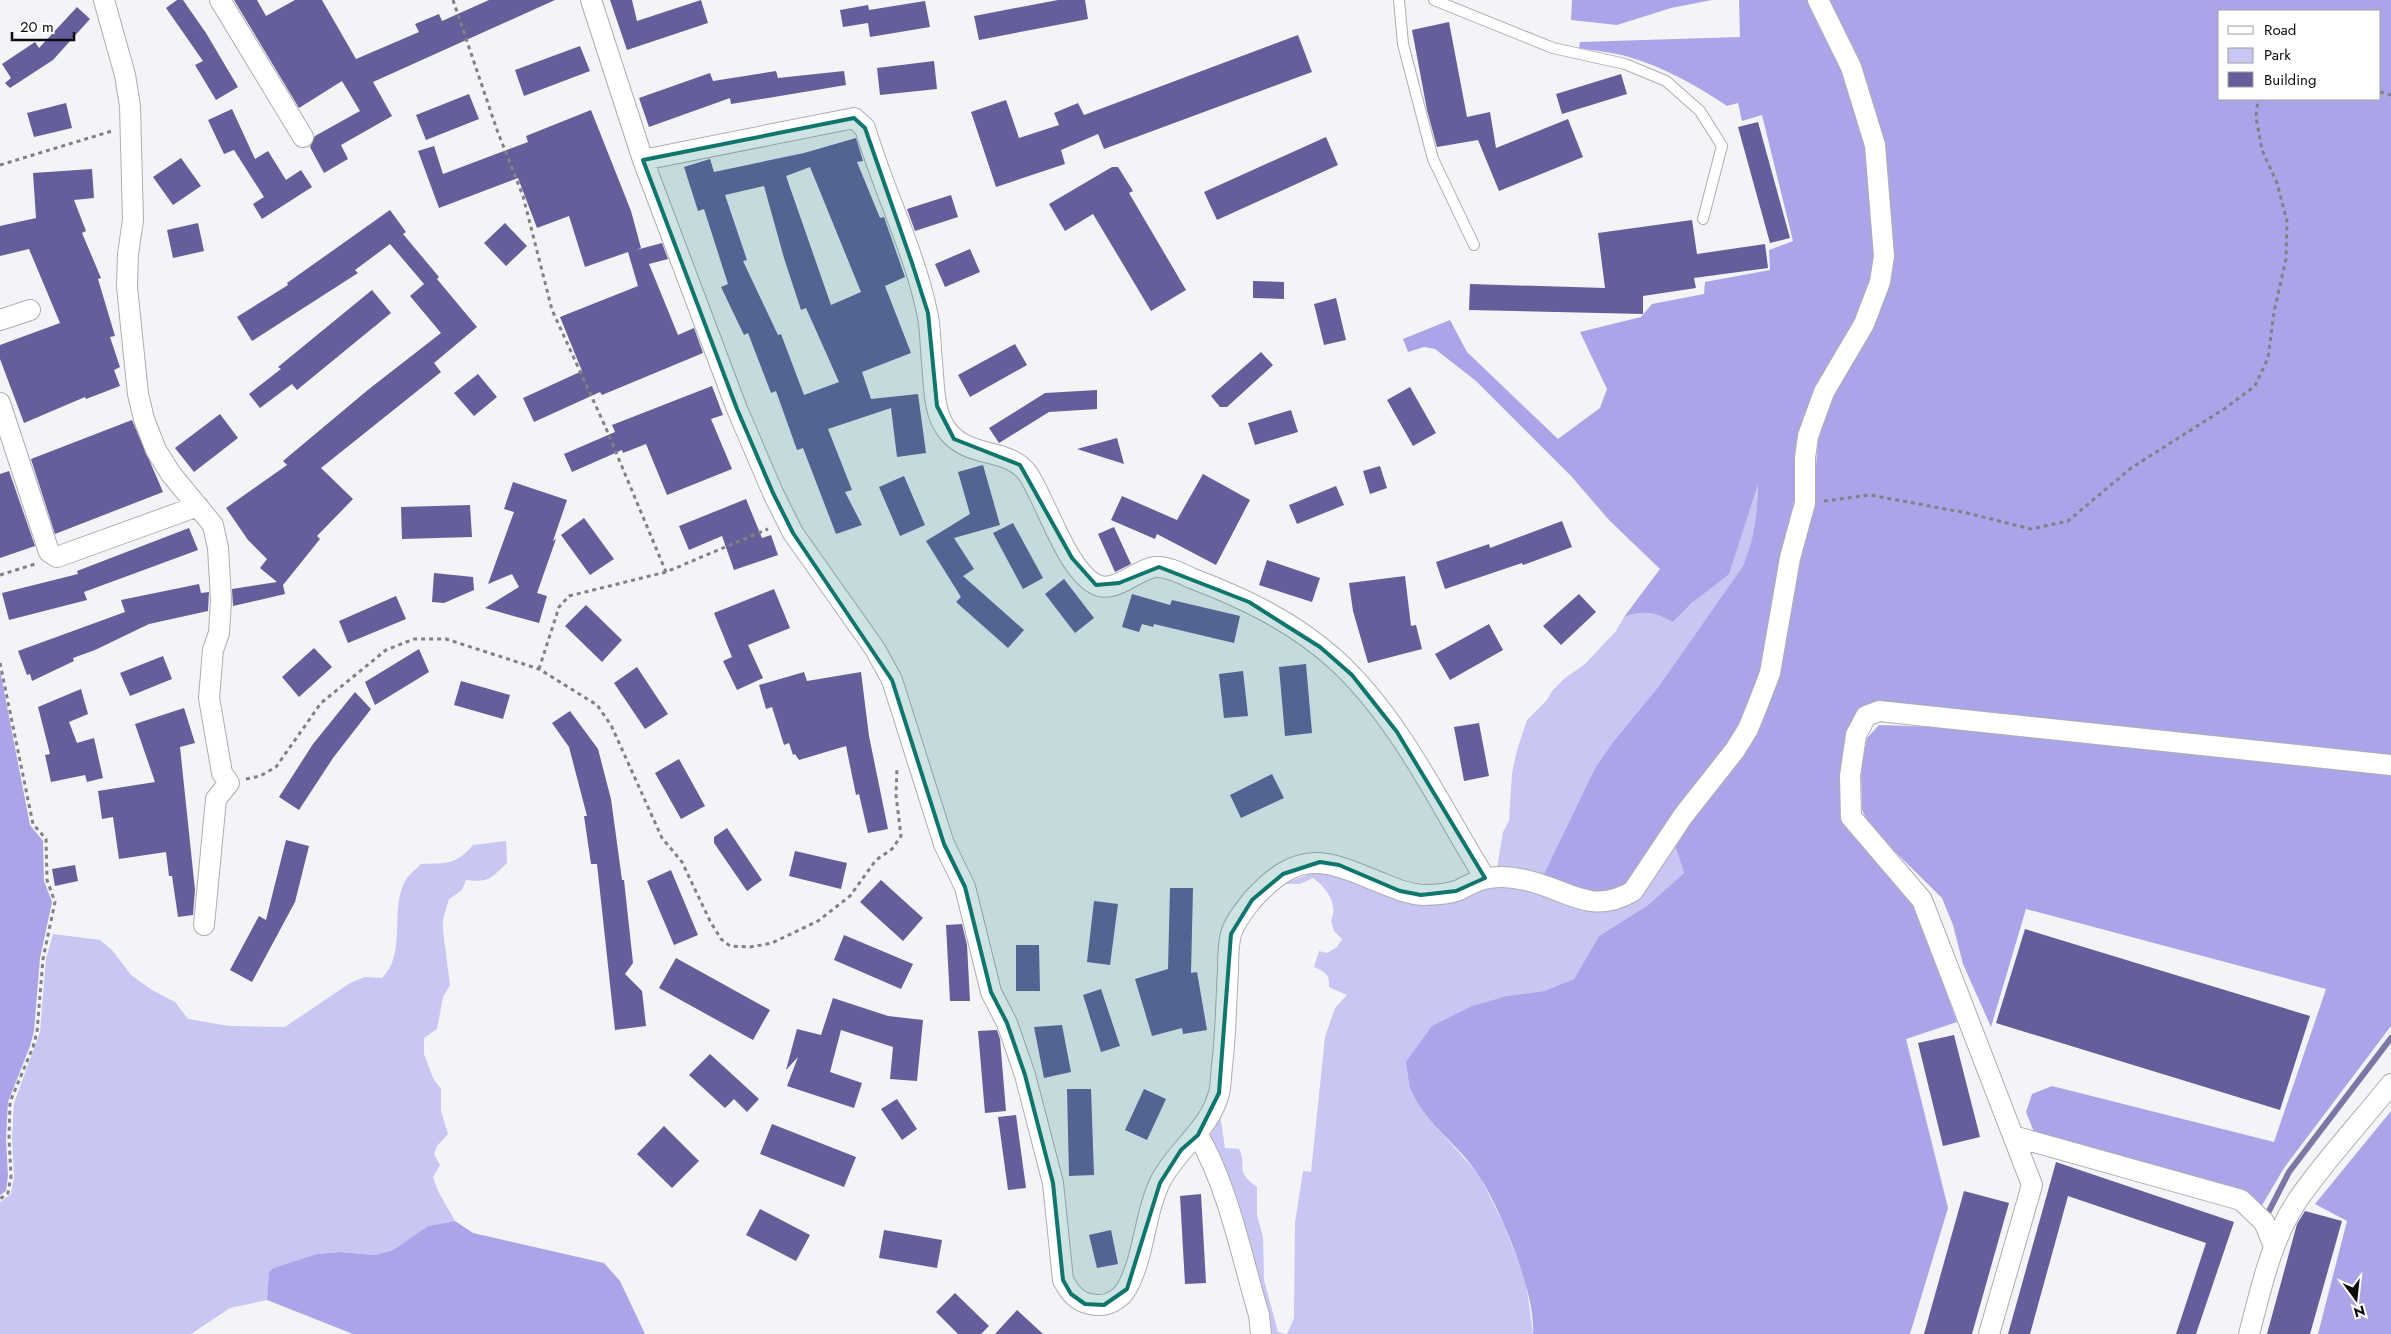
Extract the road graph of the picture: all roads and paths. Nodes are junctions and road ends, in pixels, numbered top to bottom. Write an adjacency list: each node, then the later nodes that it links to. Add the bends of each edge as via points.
1 (104, 0): 9 (street, via 125,75)
2 (220, 0): 10 (street)
3 (452, 0): 22 (path, via 523,196 552,310)
4 (591, 0): 11 (street)
5 (1399, 0): 14 (lane, via 1404,44 1433,159)
6 (1434, 0): 13 (lane, via 1553,48 1625,64 1666,81 1700,111 1722,146)
7 (1818, 0): 18 (street, via 1851,67 1873,136 1884,256 1880,282 1864,324 1824,392 1812,421 1805,458)
8 (2258, 100): 18 (path, via 2256,117 2262,150 2277,183 2287,221 2286,259 2268,358 2255,386 2131,468 2068,521 2031,529 1968,513 1870,495)
9 (131, 124): 12 (path); 19 (street, via 133,220 127,287 138,394 156,450)
10 (303, 137)
11 (643, 160): 20 (street, via 737,409); 29 (street, via 854,118 865,128 928,313 937,406 943,426 954,439 970,448 1010,458 1020,465 1072,558 1096,585 1105,587 1119,583 1145,569 1159,567 1250,602 1320,647 1352,676 1397,732)
12 (0, 165)
13 (1702, 219)
14 (1474, 245)
15 (30, 310): 16 (street)
16 (0, 320)
17 (0, 403): 21 (street, via 49,552)
18 (1805, 503): 29 (street, via 1790,558 1770,673 1748,728 1633,891 1621,898 1589,902 1527,880)
19 (198, 506): 21 (street); 28 (street, via 213,525 218,548 221,600 219,633 212,650 210,698 222,773)
20 (787, 522): 22 (path); 26 (street, via 875,650 892,680)
21 (57, 557): 23 (path)
22 (666, 572): 25 (path, via 569,596 559,607)
23 (0, 575)
24 (0, 663): 34 (path, via 33,824 46,840 47,880 55,902 43,959 36,1032 10,1102 11,1176 8,1193)
25 (539, 669): 26 (path, via 597,705 611,725 662,838 682,862 710,921 730,946 750,948 772,943 818,921 850,896 876,860 892,849 901,836 896,795 897,767); 28 (path, via 446,639 414,638 386,650 321,703 276,767 260,776)
26 (908, 730): 32 (street, via 944,844 966,887 991,992 1007,1023 1025,1074 1053,1183 1059,1257 1063,1280 1070,1294 1085,1304 1104,1305 1119,1298 1127,1289 1160,1182 1181,1150)
27 (2391, 765): 33 (street, via 1879,711 1866,716 1856,735 1850,776 1851,817 1922,900)
28 (229, 784): 30 (street, via 216,799)
29 (1485, 878): 32 (street, via 1456,891 1421,895 1400,891 1339,865 1320,862 1302,865 1267,886 1240,917 1232,934 1226,1039 1219,1093)
30 (204, 925)
31 (2391, 1084): 35 (street, via 2296,1202)
32 (1198, 1135): 36 (street, via 1220,1184 1259,1316)
33 (2013, 1136): 35 (street, via 2241,1200 2264,1222); 37 (street, via 2032,1185)
34 (0, 1199)
35 (2274, 1246): 38 (street)
36 (1261, 1334)
37 (1989, 1334)
38 (2249, 1334)

